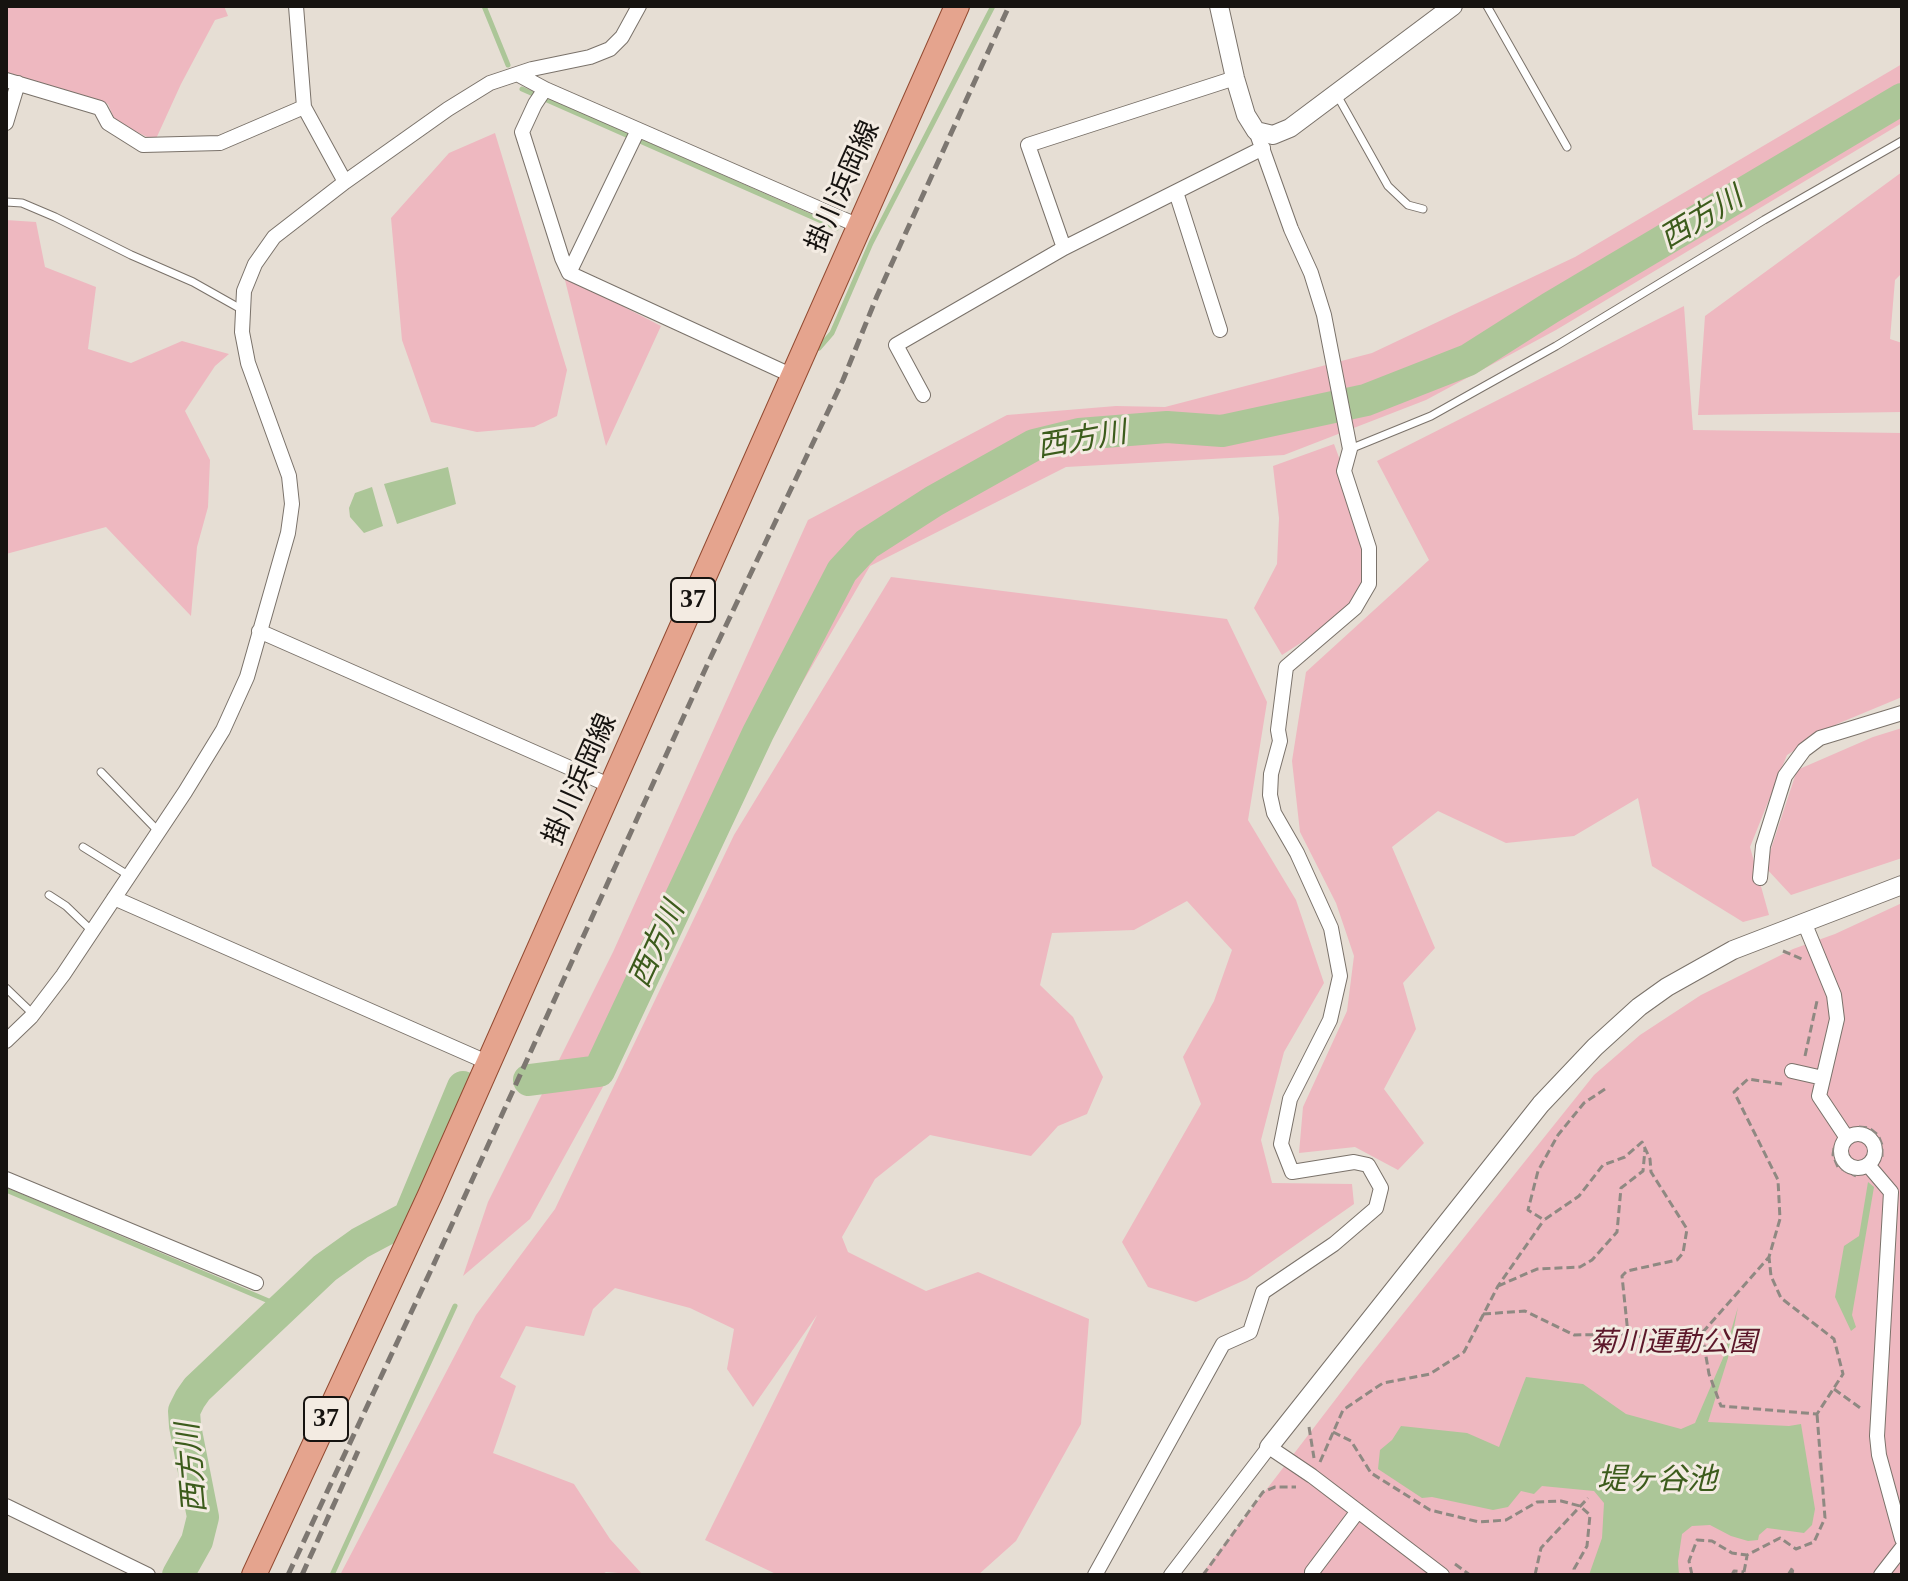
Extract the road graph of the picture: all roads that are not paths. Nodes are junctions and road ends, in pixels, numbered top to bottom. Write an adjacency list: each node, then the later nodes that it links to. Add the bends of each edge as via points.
1 (296, 6): 12 (street)
2 (639, 6): 7 (street, via 610,49)
3 (957, 6): 22 (main road, 掛川浜岡線 / 37)
4 (1219, 6): 8 (street)
5 (1453, 6): 10 (street)
6 (1487, 6): 17 (lane)
7 (519, 75): 11 (street); 18 (street, via 490,83)
8 (1235, 78): 15 (street); 23 (street, via 1028,145)
9 (12, 82): 12 (street, via 100,108 108,123 143,145 220,143); 13 (street)
10 (1336, 93): 15 (street, via 1290,128); 21 (lane, via 1388,186 1408,205)
11 (542, 94): 14 (street); 24 (street, via 522,132)
12 (304, 107): 18 (street)
13 (6, 123)
14 (638, 131): 22 (street); 24 (street)
15 (1260, 139): 19 (street); 29 (street, via 1324,315)
16 (1902, 141): 29 (lane, via 1459,401)
17 (1567, 147)
18 (345, 182): 25 (street, via 274,237 255,264)
19 (1176, 192): 23 (street); 26 (street)
20 (6, 202): 25 (lane, via 22,203 67,222)
21 (1423, 209)
22 (859, 226): 27 (main road, 掛川浜岡線 / 37)
23 (1064, 248): 28 (street, via 896,345)
24 (569, 273): 27 (street)
25 (241, 309): 30 (street, via 248,363 289,476 292,504)
26 (1220, 330)
27 (793, 376): 33 (main road, 掛川浜岡線 / 37)
28 (923, 395)
29 (1350, 449): 61 (street, via 1344,471 1369,548 1369,584 1355,608 1286,667 1280,741 1271,774 1274,813 1331,928 1340,976 1330,1020 1290,1099 1281,1144 1292,1172 1354,1162 1368,1165 1381,1188 1376,1208 1263,1292 1250,1332 1223,1344)
30 (259, 631): 33 (street); 34 (street, via 247,677 223,730)
31 (1902, 713): 37 (street, via 1820,738 1804,750 1785,776 1763,846)
32 (101, 772): 34 (lane)
33 (611, 786): 46 (main road, 掛川浜岡線 / 37)
34 (159, 831): 36 (street)
35 (83, 847): 36 (lane)
36 (129, 876): 40 (street)
37 (1760, 878)
38 (1902, 885): 41 (street)
39 (49, 895): 42 (lane)
40 (114, 898): 42 (street); 46 (street)
41 (1804, 922): 48 (street, via 1845,1020); 53 (street, via 1733,950 1667,987 1595,1047 1541,1104)
42 (92, 931): 44 (street)
43 (6, 988): 44 (lane)
44 (34, 1014): 45 (street)
45 (6, 1041)
46 (489, 1063): 60 (main road, 掛川浜岡線 / 37)
47 (1792, 1071): 48 (street)
48 (1823, 1078): 49 (street, via 1819,1096)
49 (1847, 1138): 50 (street, via 1841,1151 1845,1162 1859,1168); 50 (street, via 1860,1134 1872,1141 1874,1155)
50 (1868, 1165): 56 (street, via 1891,1192 1877,1421 1879,1455)
51 (6, 1179): 52 (street)
52 (256, 1283)
53 (1269, 1447): 55 (street); 62 (street)
54 (6, 1506): 59 (street)
55 (1358, 1511): 58 (street); 63 (street)
56 (1902, 1539)
57 (1902, 1548): 64 (street)
58 (1312, 1572)
59 (148, 1575)
60 (254, 1575)
61 (1095, 1575)
62 (1171, 1575)
63 (1442, 1575)
64 (1881, 1575)

